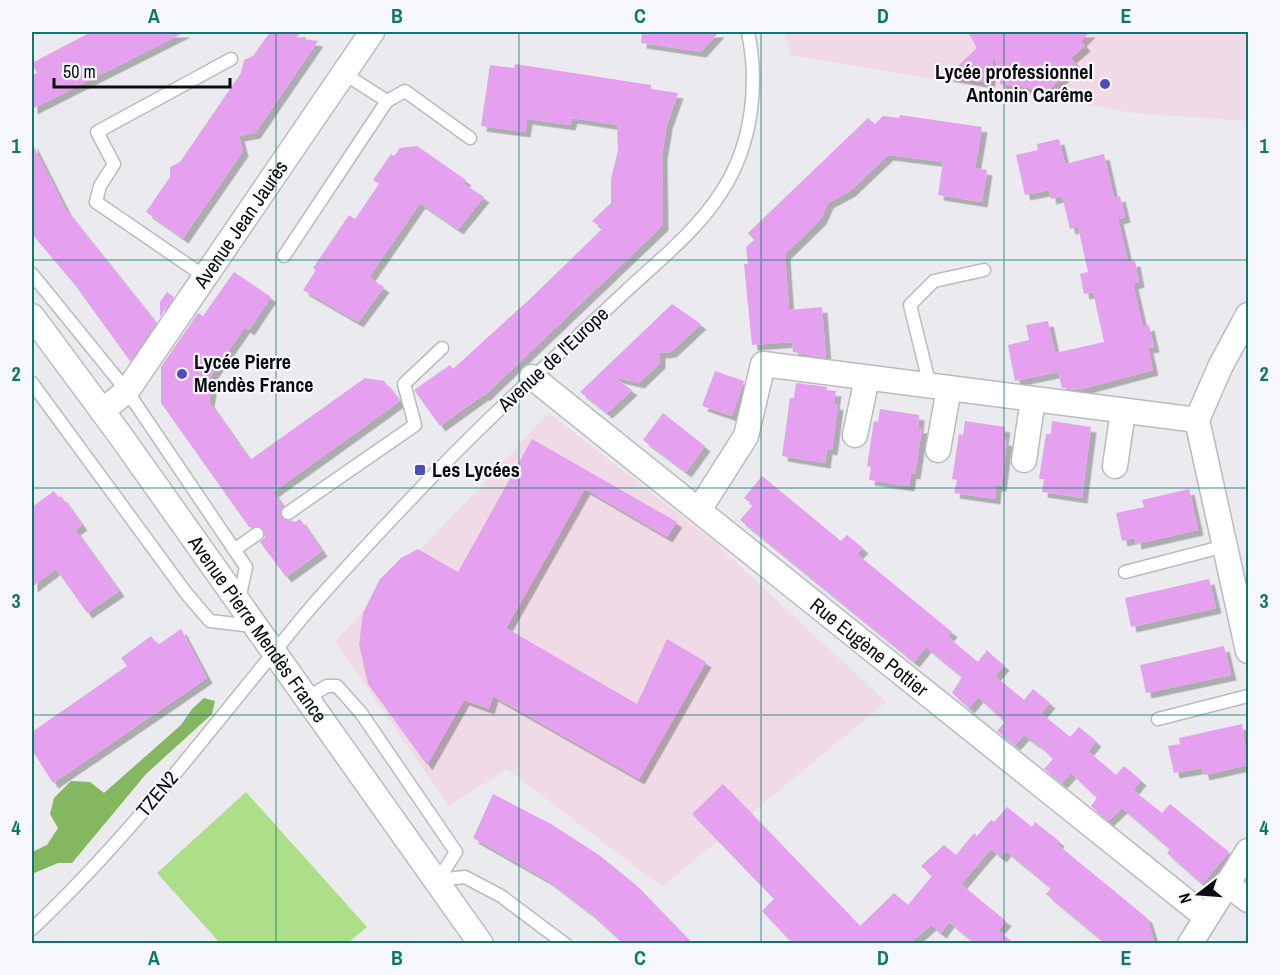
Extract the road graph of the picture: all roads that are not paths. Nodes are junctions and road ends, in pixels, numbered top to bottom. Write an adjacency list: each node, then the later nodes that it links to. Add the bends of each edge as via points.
1 (372, 32): 4 (street, Avenue Jean Jaurès)
2 (748, 32): 14 (lane, Avenue de l'Europe, via 754,95 744,144 722,191 685,235)
3 (231, 59): 10 (lane, via 97,132 114,164 100,186 96,202)
4 (343, 73): 5 (lane); 10 (street, Avenue Jean Jaurès)
5 (387, 101): 6 (lane, via 405,92); 7 (lane)
6 (470, 138)
7 (284, 256)
8 (984, 270): 17 (lane, via 934,281 910,305)
9 (32, 274): 18 (lane)
10 (204, 276): 18 (street, Avenue Jean Jaurès)
11 (1248, 315): 22 (street)
12 (32, 316): 20 (street, Avenue Pierre Mendès France)
13 (442, 348): 28 (lane, via 404,384 415,425)
14 (532, 377): 27 (street, Rue Eugène Pottier); 36 (lane, Avenue de l'Europe, via 424,484)
15 (867, 378): 17 (street); 23 (street); 27 (street, via 763,364 746,436)
16 (32, 383): 34 (lane, via 210,621)
17 (939, 387): 19 (street); 24 (street)
18 (127, 391): 20 (street, Avenue Jean Jaurès); 31 (lane)
19 (1033, 399): 21 (street); 25 (street)
20 (102, 411): 33 (street, Avenue Pierre Mendès France)
21 (1123, 411): 22 (street); 26 (street)
22 (1197, 420): 30 (street)
23 (855, 435)
24 (938, 450)
25 (1024, 460)
26 (1115, 466)
27 (699, 510): 44 (street, Rue Eugène Pottier)
28 (288, 513)
29 (258, 534): 31 (lane)
30 (1225, 546): 32 (lane); 35 (street)
31 (234, 550): 33 (lane, via 246,567)
32 (1125, 572)
33 (238, 601): 34 (street, Avenue Pierre Mendès France)
34 (256, 626): 36 (street, Avenue Pierre Mendès France)
35 (1248, 651)
36 (275, 652): 38 (street, Avenue Pierre Mendès France); 45 (lane, TZEN2, via 85,879)
37 (1248, 696): 39 (lane)
38 (308, 697): 41 (street, Avenue Pierre Mendès France); 41 (lane, via 327,686 337,686 362,713 456,852)
39 (1158, 719)
40 (1248, 850): 42 (street)
41 (438, 880): 46 (street, Avenue Pierre Mendès France); 47 (lane, via 465,877 501,896)
42 (1227, 884): 43 (street); 44 (street)
43 (1248, 900)
44 (1206, 917): 48 (street)
45 (32, 929)
46 (481, 944)
47 (565, 944)
48 (1190, 944)

